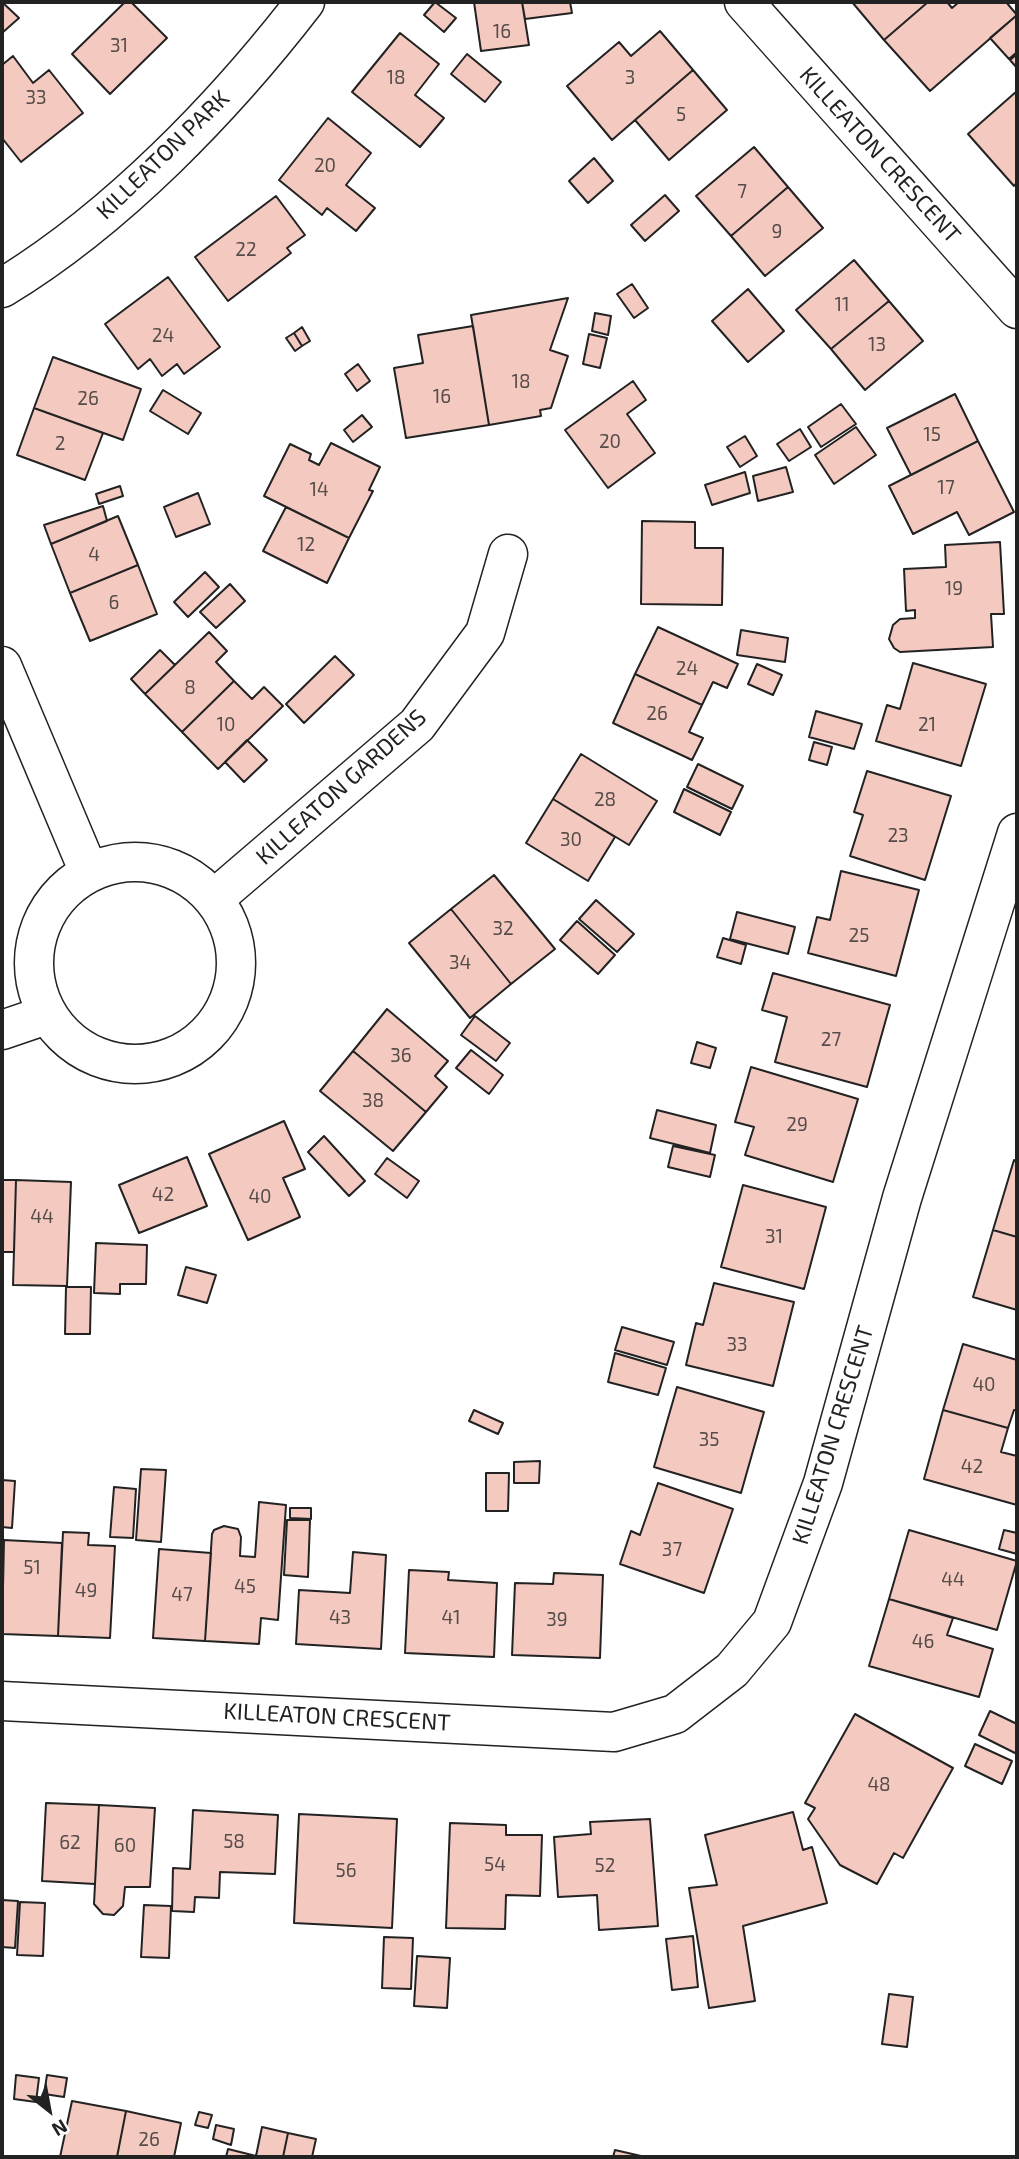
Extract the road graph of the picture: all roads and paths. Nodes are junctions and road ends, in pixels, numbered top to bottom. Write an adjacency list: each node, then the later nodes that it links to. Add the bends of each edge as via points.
1 (305, 2): 3 (street, KILLEATON PARK, via 257,65 116,206)
2 (744, 2): 4 (street, KILLEATON CRESCENT)
3 (2, 288)
4 (1017, 309)
5 (508, 554): 9 (street, KILLEATON GARDENS, via 485,633 417,725)
6 (2, 666): 8 (street)
7 (1017, 833): 12 (street, KILLEATON CRESCENT, via 902,1198 823,1483 772,1622 732,1670 675,1714 614,1732)
8 (89, 872): 9 (street, via 115,863 143,861 170,866); 10 (street, via 62,891 43,918 33,950 34,984)
9 (214, 899): 10 (street, via 231,928 236,972 232,994 217,1024 192,1047 162,1061 129,1065 96,1058 68,1040)
10 (46, 1015): 11 (street)
11 (2, 1030)
12 (2, 1701)

